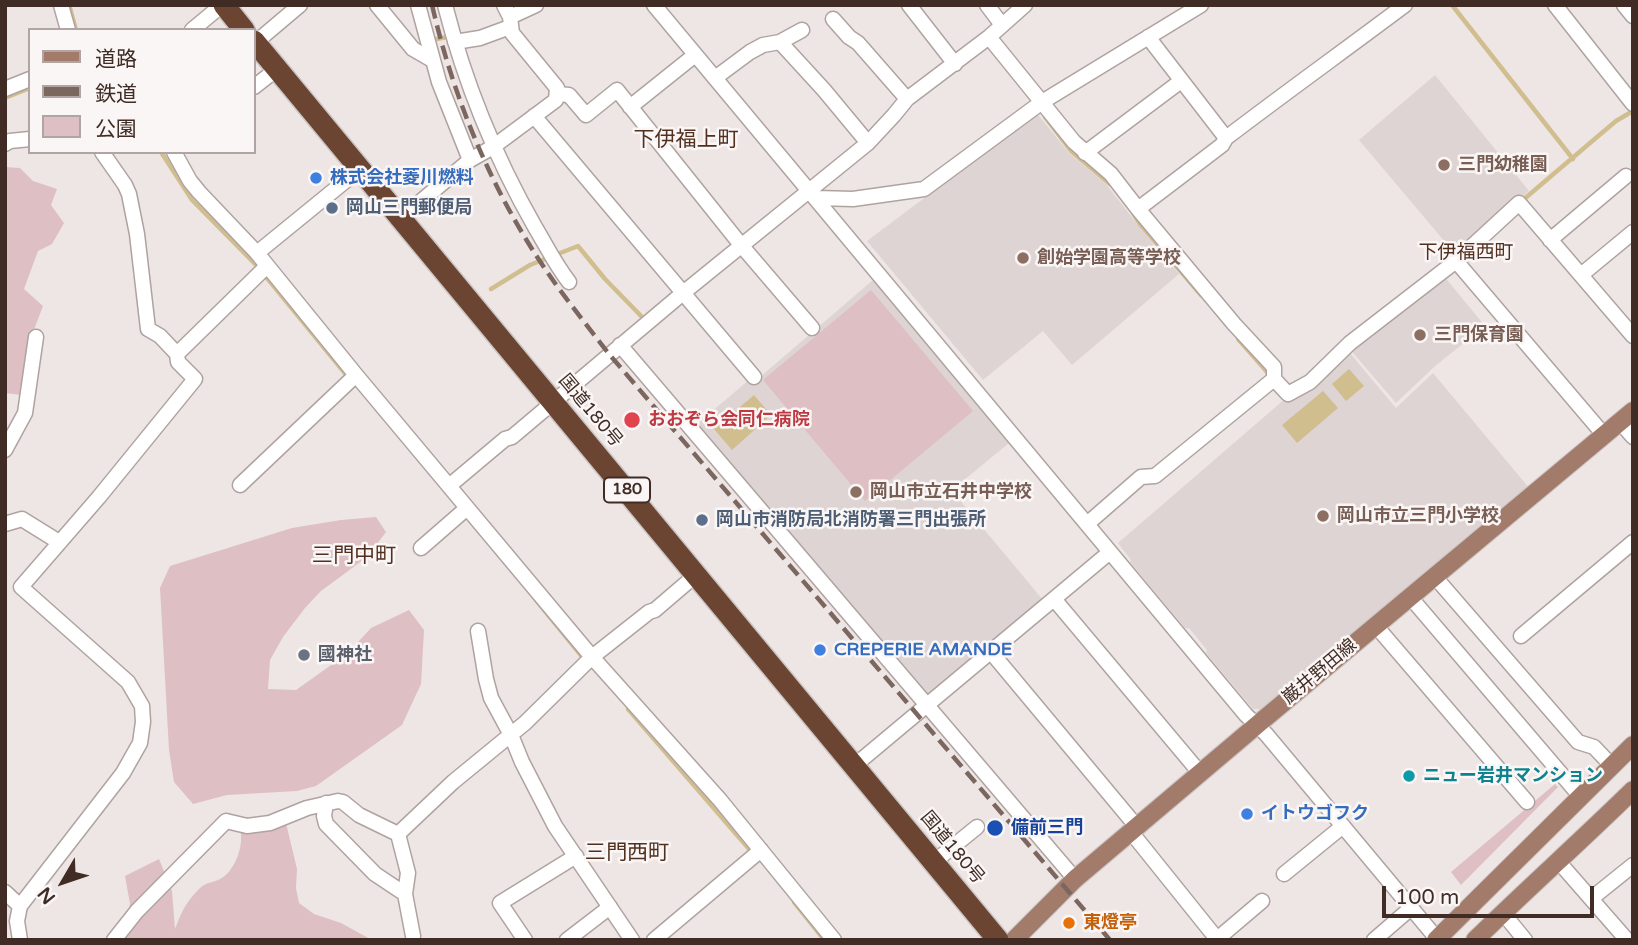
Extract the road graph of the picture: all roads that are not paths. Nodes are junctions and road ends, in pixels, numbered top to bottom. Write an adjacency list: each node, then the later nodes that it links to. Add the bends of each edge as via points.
1 (61, 5): 20 (street)
2 (223, 5): 21 (street); 22 (highway, 国道180号 / 180)
3 (300, 5): 24 (street)
4 (377, 5): 31 (street, via 413,50)
5 (418, 5): 31 (street)
6 (445, 5): 27 (street)
7 (536, 5): 17 (street)
8 (654, 5): 30 (street)
9 (909, 5): 32 (street)
10 (987, 5): 19 (street)
11 (1025, 5): 19 (street)
12 (1200, 5): 26 (street)
13 (1405, 5): 45 (street)
14 (1555, 5): 42 (street)
15 (1624, 5): 16 (street)
16 (1633, 16)
17 (508, 17): 27 (street, via 480,38); 39 (street, via 512,33)
18 (833, 19): 40 (street)
19 (1002, 25): 25 (street)
20 (67, 28)
21 (194, 28)
22 (243, 28)
23 (802, 30): 28 (street)
24 (256, 35)
25 (989, 37): 32 (street); 41 (street)
26 (1148, 37): 36 (street); 41 (street)
27 (455, 42): 49 (street)
28 (780, 42): 34 (street, via 763,45); 47 (street)
29 (256, 44): 33 (highway, 国道180号 / 180)
30 (695, 55): 34 (street); 43 (street)
31 (432, 60): 53 (street)
32 (955, 64): 40 (street)
33 (277, 69): 37 (street); 54 (highway, 国道180号 / 180)
34 (715, 78): 56 (street)
35 (28, 80): 38 (street)
36 (1181, 81): 45 (street); 50 (street)
37 (256, 85)
38 (5, 89)
39 (558, 94): 43 (street, via 569,94 586,115 617,90); 44 (street)
40 (907, 99): 47 (street)
41 (1042, 102): 50 (street); 56 (street, via 924,189 853,199)
42 (1633, 104)
43 (630, 107): 61 (street)
44 (534, 116): 49 (street); 67 (street)
45 (1226, 138): 57 (street)
46 (28, 139): 48 (street)
47 (868, 143): 56 (street)
48 (5, 144)
49 (493, 147): 53 (street); 66 (street)
50 (1085, 153): 57 (street, via 1111,174)
51 (103, 154): 72 (street, via 128,194 148,329)
52 (175, 154): 62 (street, via 199,192)
53 (470, 160): 58 (street)
54 (360, 169): 58 (highway, 国道180号 / 180); 62 (street)
55 (1626, 176): 60 (street)
56 (813, 194): 61 (street); 87 (street)
57 (1138, 209): 75 (street, via 1274,367)
58 (401, 218): 76 (highway, 国道180号 / 180)
59 (1633, 232): 65 (street)
60 (1550, 240): 63 (street, via 1519,203); 65 (street)
61 (741, 245): 67 (street); 68 (street)
62 (257, 253): 64 (street)
63 (1456, 261): 75 (street, via 1350,343 1310,382 1287,394); 78 (street)
64 (263, 271): 72 (street); 74 (street)
65 (1581, 275): 69 (street)
66 (569, 282)
67 (683, 293): 71 (street); 73 (street)
68 (811, 328)
69 (1633, 336)
70 (36, 337): 80 (street, via 25,413)
71 (620, 345): 76 (street); 101 (street)
72 (177, 354): 88 (street, via 178,362 195,379)
73 (754, 377)
74 (352, 378): 81 (street); 82 (street)
75 (1274, 379): 87 (street, via 1155,476 1141,477)
76 (553, 402): 82 (street); 92 (highway, 国道180号 / 180)
77 (1626, 416): 78 (main road, 巌井野田線); 79 (street)
78 (1604, 435): 93 (main road, 巌井野田線)
79 (1633, 437)
80 (5, 450)
81 (240, 485)
82 (449, 486): 83 (street)
83 (464, 511): 90 (street); 100 (street)
84 (5, 514): 85 (street)
85 (22, 519): 86 (street); 88 (street)
86 (5, 524)
87 (1087, 524): 91 (street)
88 (59, 542): 127 (street, via 21,587 128,682 142,706 144,722 140,743 123,773)
89 (1633, 542): 98 (street)
90 (421, 548)
91 (1110, 552): 95 (street); 102 (street)
92 (697, 574): 100 (street); 106 (highway, 国道180号 / 180)
93 (1435, 577): 94 (main road, 巌井野田線); 105 (street, via 1578,742 1594,747)
94 (1411, 598): 96 (main road, 巌井野田線); 109 (street)
95 (1054, 599): 99 (street); 107 (street)
96 (1376, 626): 102 (main road, 巌井野田線); 110 (street)
97 (478, 631): 103 (street, via 491,698)
98 (1521, 636)
99 (991, 652): 101 (street); 114 (street)
100 (592, 657): 103 (street); 116 (street)
101 (928, 704): 106 (street); 122 (street)
102 (1256, 725): 107 (main road, 巌井野田線); 112 (street)
103 (511, 735): 115 (street); 117 (street, via 555,826)
104 (1633, 745): 105 (main road)
105 (1612, 765): 109 (main road)
106 (854, 766): 119 (highway, 国道180号 / 180)
107 (1200, 773): 114 (main road, 巌井野田線)
108 (1633, 790): 118 (main road)
109 (1580, 796): 133 (main road)
110 (1527, 802)
111 (326, 803): 115 (street, via 343,802); 124 (street, via 326,824 375,874); 135 (street, via 270,823 247,826 226,821)
112 (1343, 826): 121 (street); 129 (street)
113 (977, 827): 119 (street)
114 (1134, 829): 122 (main road, 巌井野田線); 132 (street)
115 (398, 834): 124 (street, via 408,873)
116 (761, 850): 139 (street); 140 (street)
117 (576, 856): 128 (street); 136 (street, via 500,902)
118 (1559, 861): 125 (street); 130 (main road)
119 (934, 862): 141 (highway, 国道180号 / 180)
120 (1633, 865): 125 (street)
121 (1284, 874)
122 (1075, 879): 142 (main road, 巌井野田線)
123 (5, 892): 127 (street)
124 (405, 894): 131 (street)
125 (1592, 898): 146 (street)
126 (1262, 901): 132 (street)
127 (20, 906): 134 (street)
128 (610, 907): 137 (street); 138 (street)
129 (1411, 908): 133 (street); 143 (street)
130 (1503, 913): 144 (main road); 145 (street)
131 (413, 936)
132 (1216, 939)
133 (1437, 939)
134 (20, 940)
135 (114, 940)
136 (525, 940)
137 (567, 940)
138 (632, 940)
139 (654, 940)
140 (834, 940)
141 (998, 940)
142 (1014, 940)
143 (1374, 940)
144 (1475, 940)
145 (1525, 940)
146 (1627, 940)

